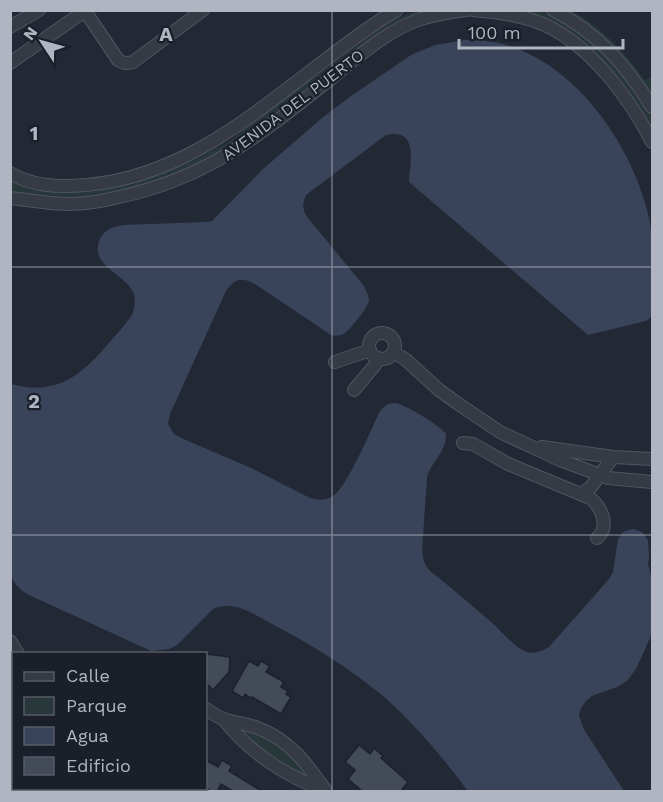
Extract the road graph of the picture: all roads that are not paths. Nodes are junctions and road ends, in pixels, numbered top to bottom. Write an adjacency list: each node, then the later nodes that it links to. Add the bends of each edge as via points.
1 (39, 10): 8 (street)
2 (203, 10): 7 (street, via 127,64 118,60)
3 (397, 10): 12 (street, AVENIDA DEL PUERTO, via 236,127 189,155 119,180 93,184 40,185)
4 (467, 10): 13 (street, AVENIDA DEL PUERTO, via 417,21 389,34 244,145 188,176 138,193 85,204)
5 (473, 10): 11 (street, via 522,18 572,42 622,94)
6 (553, 10): 10 (street, via 584,28 612,53)
7 (86, 11): 9 (street)
8 (10, 27)
9 (10, 63)
10 (652, 107)
11 (652, 142)
12 (10, 173)
13 (10, 198)
14 (393, 352): 15 (street, via 387,357); 15 (street, via 391,336 379,333 369,346); 19 (street, via 457,403)
15 (374, 354): 16 (street); 17 (street, via 375,365)
16 (336, 362)
17 (354, 390)
18 (463, 442): 24 (street)
19 (523, 443): 20 (street); 22 (street)
20 (613, 457): 21 (street); 22 (street)
21 (652, 459)
22 (604, 476): 23 (street); 25 (street); 27 (street)
23 (652, 482)
24 (561, 487): 25 (street); 26 (street)
25 (581, 494): 27 (street)
26 (549, 495)
27 (596, 502): 28 (street, via 603,522 603,531)
28 (597, 538)
29 (207, 710): 30 (street)
30 (224, 720): 31 (street, via 238,737 280,770); 31 (street, via 274,735 306,762)
31 (326, 791)

